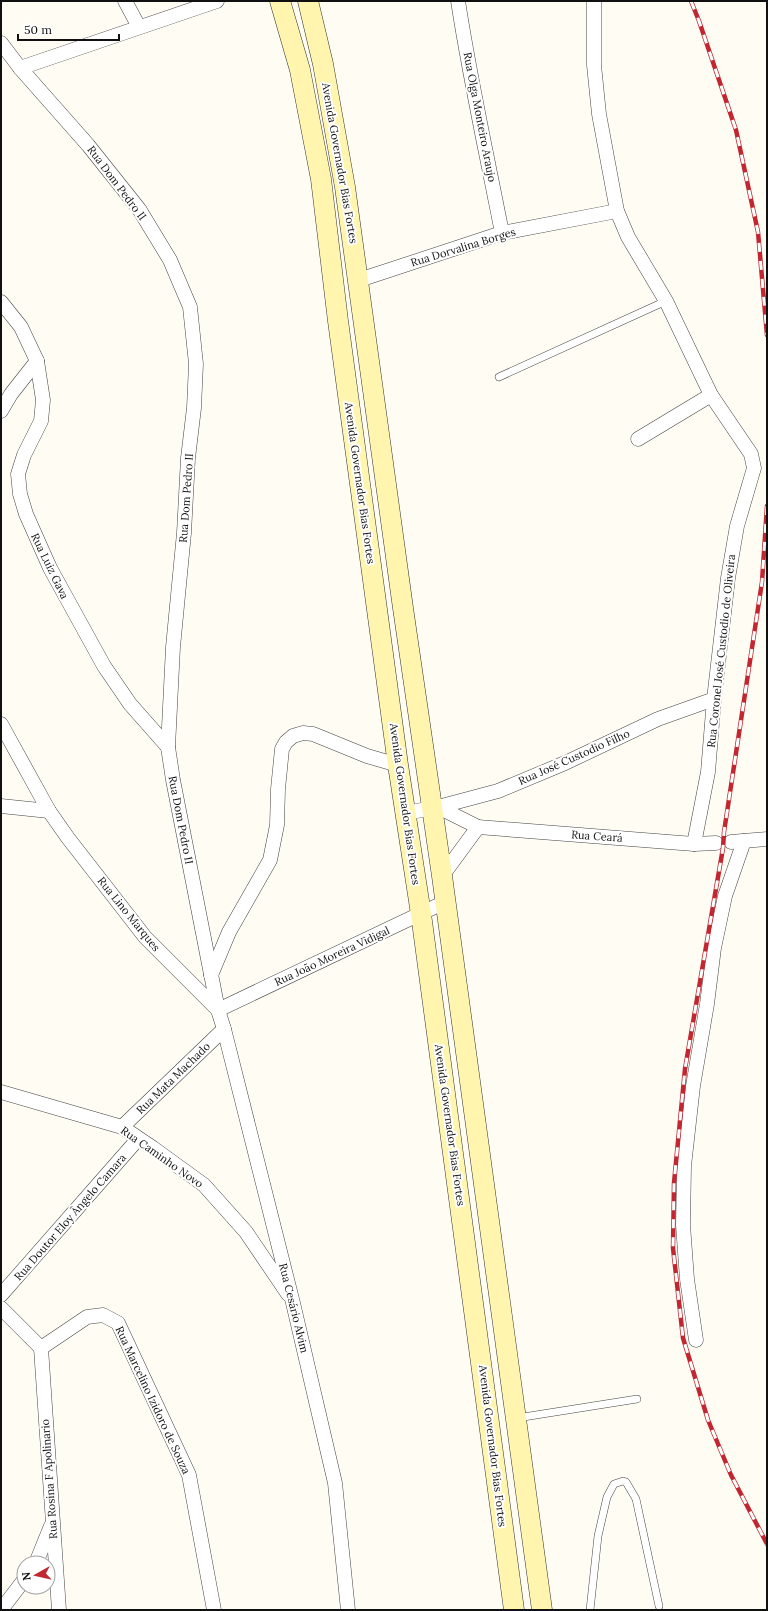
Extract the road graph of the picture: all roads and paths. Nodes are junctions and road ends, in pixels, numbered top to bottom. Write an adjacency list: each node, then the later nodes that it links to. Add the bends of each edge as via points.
1 (125, 1): 7 (street)
2 (217, 1): 7 (street)
3 (280, 1): 16 (main road, Avenida Governador Bias Fortes, via 300,70 321,179)
4 (308, 1): 12 (main road, Avenida Governador Bias Fortes, via 331,107)
5 (458, 1): 11 (street, Rua Olga Monteiro Araujo)
6 (594, 1): 10 (street, Rua Coronel José Custodio de Oliveira, via 594,66 599,114)
7 (139, 27): 9 (street)
8 (1, 44): 9 (street, Rua Dom Pedro II)
9 (20, 68): 26 (street, Rua Dom Pedro II, via 88,145 139,209 170,260 190,307 196,364 194,408 173,648)
10 (617, 212): 11 (street, Rua Dorvalina Borges); 13 (street, Rua Coronel José Custodio de Oliveira, via 630,242)
11 (502, 233): 12 (street, Rua Dorvalina Borges)
12 (359, 280): 15 (main road, Avenida Governador Bias Fortes)
13 (666, 301): 18 (lane); 19 (street, Rua Coronel José Custodio de Oliveira)
14 (1, 302): 17 (street, Rua Luiz Gava, via 21,327)
15 (363, 314): 16 (main road); 22 (main road, Avenida Governador Bias Fortes)
16 (338, 321): 23 (main road, Avenida Governador Bias Fortes)
17 (37, 361): 20 (street); 26 (street, Rua Luiz Gava, via 43,400 42,421 24,455 18,474 26,514 50,568 104,666 130,704)
18 (499, 377)
19 (711, 395): 21 (street); 24 (street, Rua Coronel José Custodio de Oliveira, via 751,454 754,463 737,526 728,578)
20 (1, 411)
21 (638, 439)
22 (403, 608): 23 (main road); 29 (main road, Avenida Governador Bias Fortes)
23 (378, 611): 27 (main road, Avenida Governador Bias Fortes)
24 (714, 699): 29 (street, Rua José Custodio Filho, via 658,720 565,763 498,790); 35 (street, Rua Coronel José Custodio de Oliveira, via 708,772)
25 (1, 725): 30 (street, Rua Lino Marques)
26 (168, 747): 39 (street, Rua Dom Pedro II)
27 (398, 765): 31 (main road, Avenida Governador Bias Fortes); 39 (street, via 367,756 313,734 303,733 293,736 286,742 282,749 276,826 270,860 229,932)
28 (1, 806): 30 (street)
29 (435, 807): 31 (street); 32 (street, Rua Ceará); 36 (main road, Avenida Governador Bias Fortes)
30 (49, 811): 40 (street, Rua Lino Marques, via 145,937)
31 (406, 813): 38 (main road, Avenida Governador Bias Fortes)
32 (478, 827): 35 (street, Rua Ceará); 36 (street)
33 (767, 839): 50 (street, via 737,842 714,948 693,1086 684,1166 683,1225 687,1279)
34 (716, 843): 35 (street, Rua Ceará)
35 (694, 844)
36 (442, 876): 37 (main road, Avenida Governador Bias Fortes)
37 (445, 902): 38 (street, Rua João Moreira Vidigal); 45 (main road, Avenida Governador Bias Fortes)
38 (421, 914): 40 (street, Rua João Moreira Vidigal); 46 (main road, Avenida Governador Bias Fortes)
39 (211, 975): 40 (street, Rua Dom Pedro II)
40 (218, 1010): 41 (street, Rua Cesário Alvim)
41 (224, 1028): 43 (street, Rua Mata Machado); 48 (street, Rua Cesário Alvim)
42 (1, 1092): 43 (street, Rua Caminho Novo)
43 (122, 1127): 44 (street, Rua Caminho Novo)
44 (138, 1139): 47 (street, Rua Doutor Eloy Ângelo Camara); 48 (street, Rua Caminho Novo, via 204,1185 246,1232)
45 (487, 1206): 46 (main road); 54 (main road, Avenida Governador Bias Fortes)
46 (462, 1210): 53 (main road, Avenida Governador Bias Fortes)
47 (1, 1295)
48 (293, 1303): 62 (street, Rua Cesário Alvim, via 335,1483)
49 (1, 1308): 51 (street)
50 (696, 1340)
51 (41, 1348): 55 (street, Rua Rosina F Apolinario); 61 (street, Rua Marcelino Izidoro de Souza, via 87,1317 103,1315 118,1323 190,1475)
52 (637, 1399): 54 (lane)
53 (488, 1409): 54 (main road); 63 (main road, Avenida Governador Bias Fortes)
54 (515, 1412): 64 (main road, Avenida Governador Bias Fortes)
55 (52, 1524): 56 (street); 60 (street, Rua Rosina F Apolinario)
56 (39, 1555)
57 (16, 1590): 59 (street)
58 (659, 1606): 65 (lane, via 636,1499 623,1481 614,1484 607,1497 598,1536)
59 (1, 1610)
60 (59, 1610)
61 (214, 1610)
62 (348, 1610)
63 (514, 1610)
64 (542, 1610)
65 (590, 1610)

